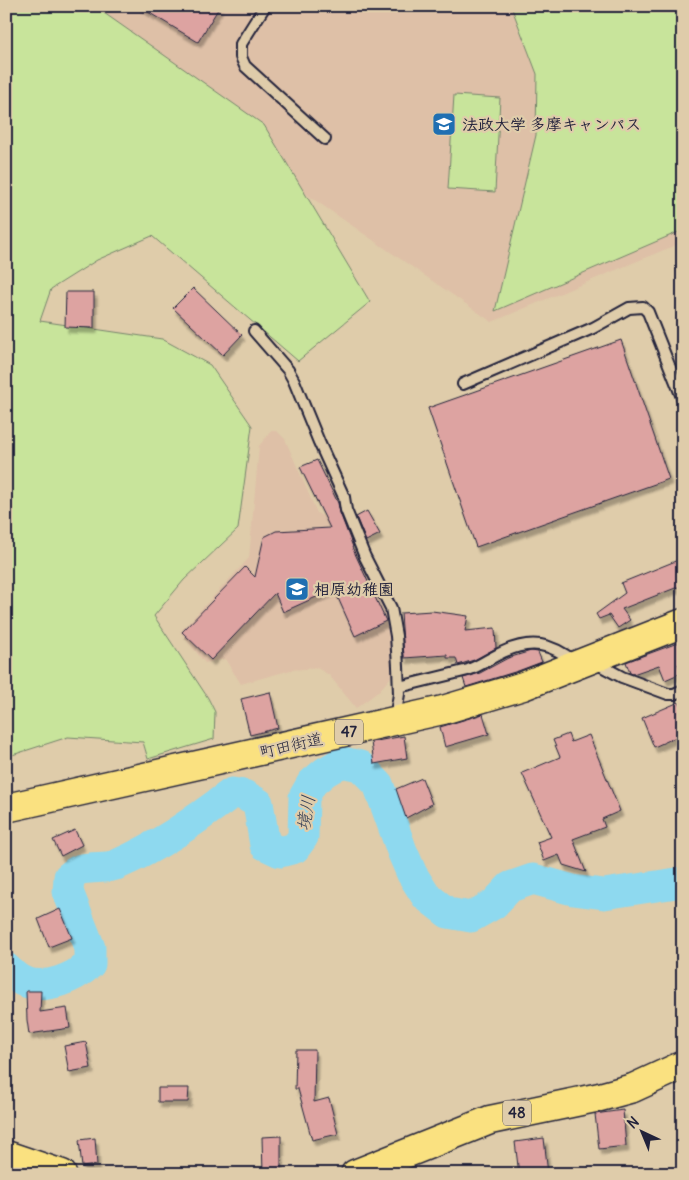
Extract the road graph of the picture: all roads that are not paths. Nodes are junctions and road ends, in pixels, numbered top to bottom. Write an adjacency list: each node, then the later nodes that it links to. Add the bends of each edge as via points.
1 (265, 6): 2 (lane, via 241,44 245,66)
2 (325, 139)
3 (254, 331): 8 (lane, via 294,381 344,497 365,557 391,608)
4 (463, 384): 5 (lane, via 636,306 648,312)
5 (683, 400)
6 (683, 623): 7 (main road, 町田街道 / 47)
7 (584, 662): 8 (lane, via 554,649 524,644 468,670); 9 (lane, via 668,694); 10 (main road, 町田街道 / 47, via 523,686)
8 (399, 687): 10 (lane)
9 (683, 690)
10 (395, 722): 11 (main road, 町田街道 / 47)
11 (6, 808)
12 (683, 1066): 15 (main road, 48, via 605,1096 490,1120)
13 (6, 1155): 14 (main road)
14 (62, 1174)
15 (355, 1174)

